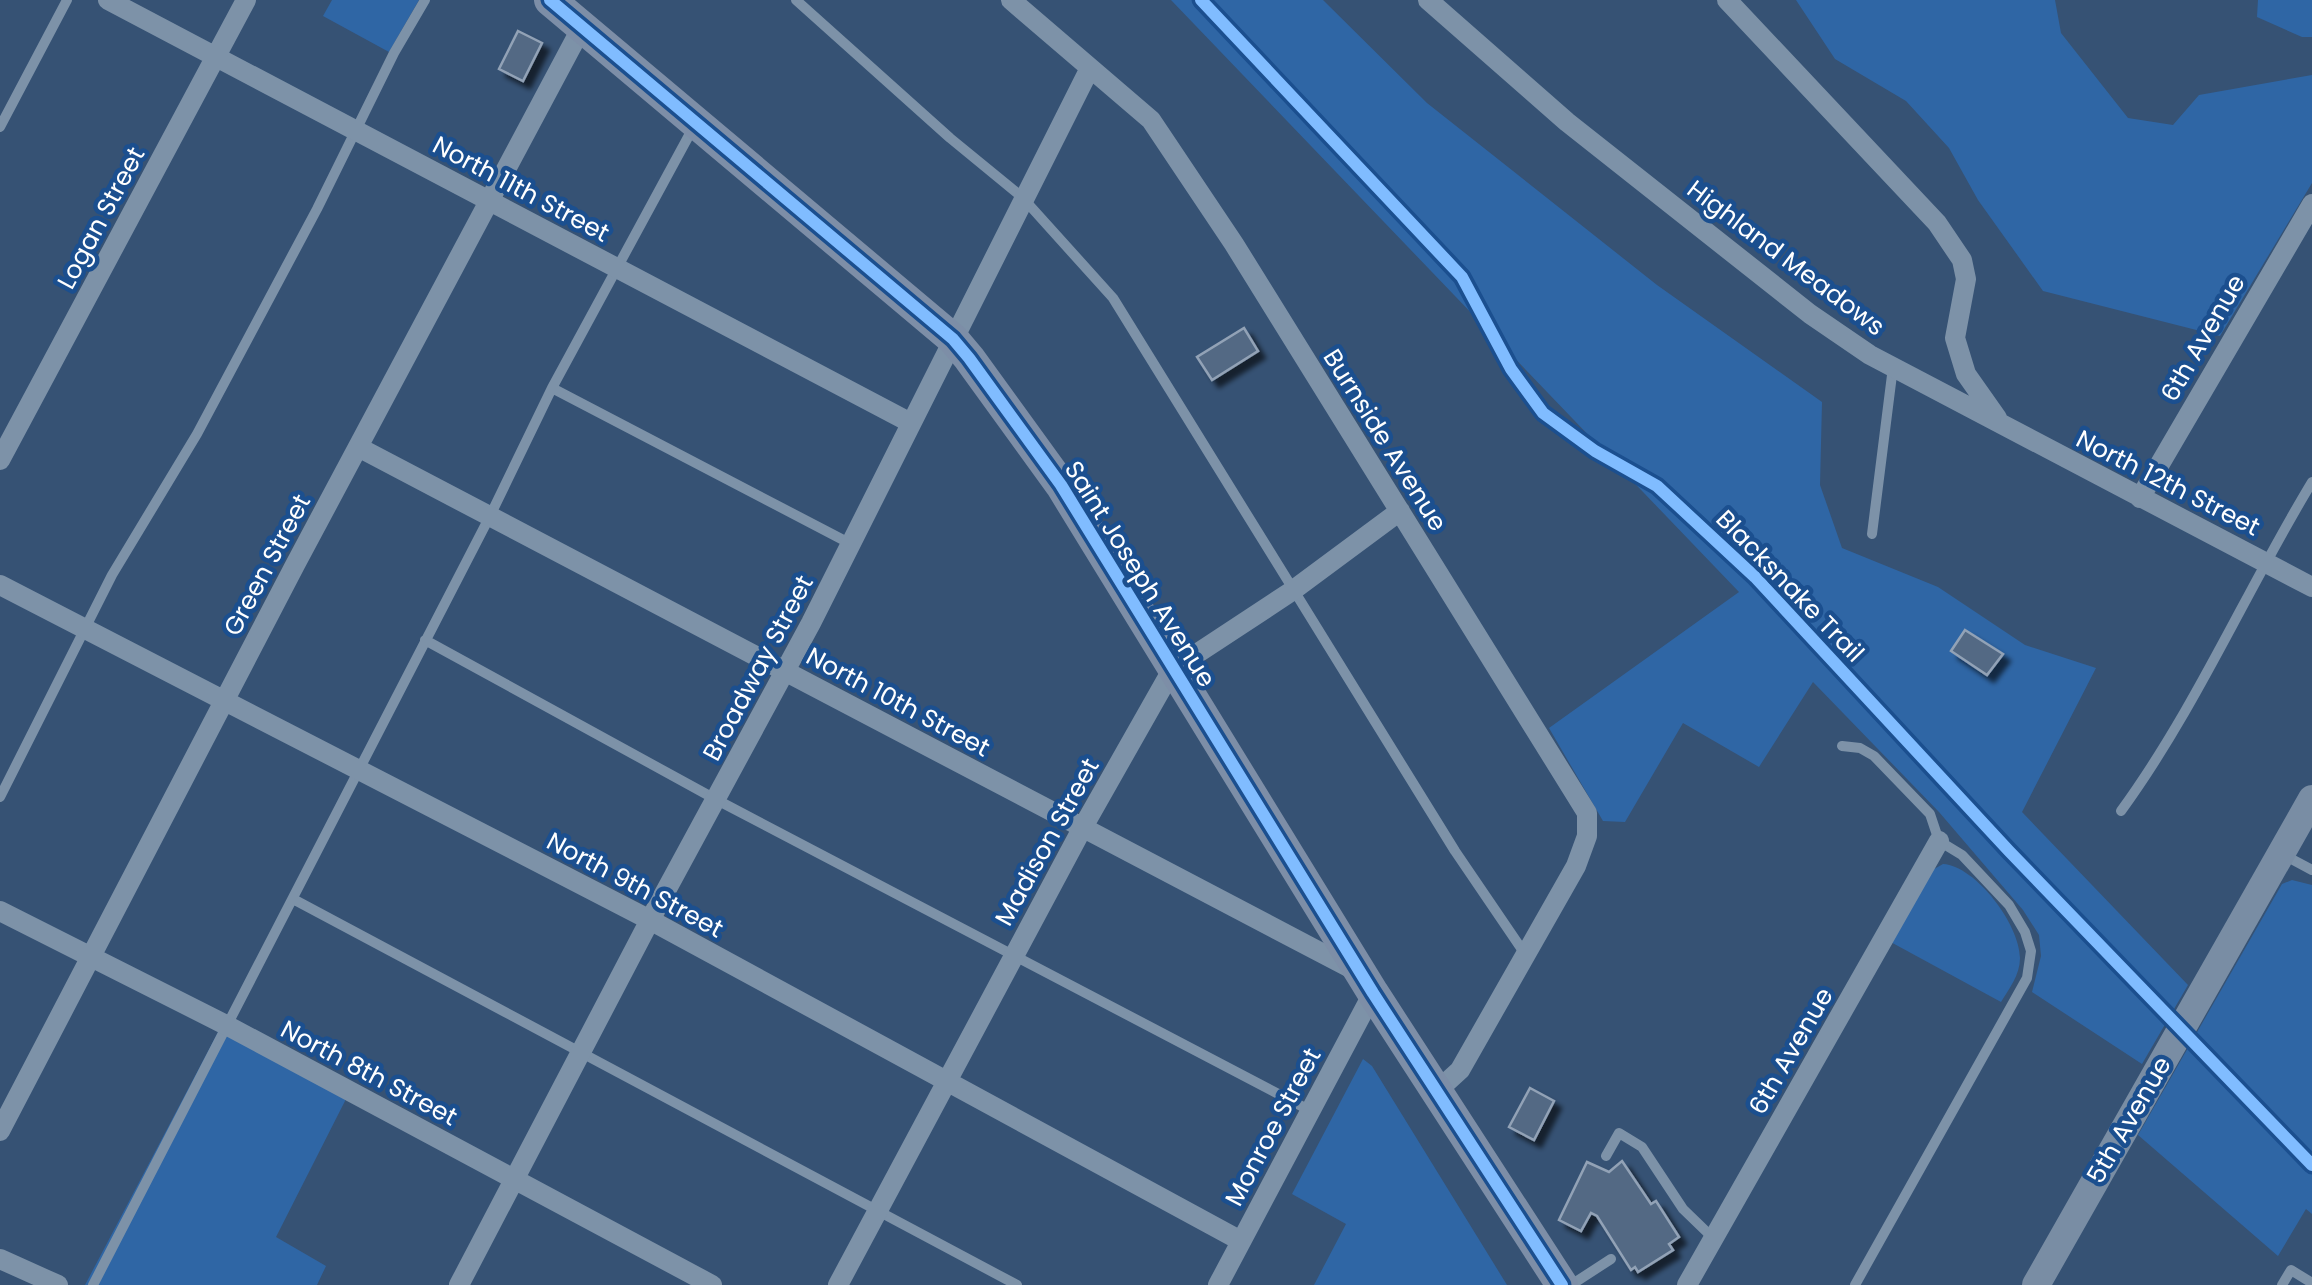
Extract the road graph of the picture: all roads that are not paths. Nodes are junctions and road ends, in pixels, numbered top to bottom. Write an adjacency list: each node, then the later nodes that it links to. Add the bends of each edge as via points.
1 (66, 0): 14 (lane)
2 (108, 0): 11 (street, North 11th Street)
3 (246, 0): 11 (street, Logan Street)
4 (424, 0): 15 (lane)
5 (550, 0): 10 (main road, Saint Joseph Avenue)
6 (796, 0): 16 (lane)
7 (1011, 0): 12 (street, Burnside Avenue)
8 (1428, 0): 21 (street, Highland Meadows, via 1567,122 1810,314)
9 (1727, 0): 24 (street, via 1937,224 1962,260 1966,279 1954,338 1966,374)
10 (583, 25): 13 (main road, Saint Joseph Avenue); 17 (street, Green Street)
11 (216, 55): 15 (street, North 11th Street); 26 (street, Logan Street)
12 (1090, 68): 16 (street, Broadway Street); 29 (street, Burnside Avenue, via 1152,120)
13 (696, 124): 19 (lane); 20 (main road, Saint Joseph Avenue)
14 (0, 127)
15 (356, 129): 17 (street, North 11th Street); 37 (lane, via 197,434)
16 (1022, 197): 20 (street, Broadway Street); 36 (lane, via 1114,298)
17 (490, 200): 19 (street, North 11th Street); 25 (street, Green Street)
18 (2312, 204): 28 (street, 6th Avenue)
19 (619, 269): 22 (lane); 23 (street, North 11th Street)
20 (953, 339): 23 (street, Broadway Street); 39 (main road, Saint Joseph Avenue, via 1062,486)
21 (1894, 366): 24 (street, Highland Meadows); 31 (lane)
22 (552, 388): 30 (lane); 32 (lane)
23 (911, 423): 32 (street, Broadway Street)
24 (2001, 424): 28 (street, North 12th Street)
25 (358, 447): 30 (street, North 10th Street); 41 (street, Green Street)
26 (0, 460)
27 (2312, 482): 33 (lane)
28 (2140, 498): 33 (street, North 12th Street)
29 (1400, 511): 36 (street, Madison Street); 55 (street, Burnside Avenue, via 1587,812 1576,866)
30 (490, 516): 38 (lane); 40 (street, North 10th Street)
31 (1872, 534)
32 (851, 544): 40 (street, Broadway Street)
33 (2264, 561): 35 (street, North 12th Street); 47 (lane, via 2181,721)
34 (0, 586): 37 (street, North 9th Street)
35 (2312, 587)
36 (1292, 591): 39 (street, Madison Street); 55 (lane)
37 (84, 629): 41 (street, North 9th Street); 44 (lane)
38 (425, 640): 43 (lane); 46 (lane)
39 (1172, 670): 48 (street, Madison Street); 58 (main road, Saint Joseph Avenue)
40 (786, 671): 46 (street, Broadway Street); 48 (street, North 10th Street)
41 (224, 702): 43 (street, North 9th Street); 57 (street, Green Street)
42 (1842, 746): 49 (lane, via 1874,756 1930,814)
43 (359, 771): 52 (lane); 54 (street, North 9th Street)
44 (0, 797)
45 (2312, 799): 50 (street, 5th Avenue)
46 (717, 800): 54 (street, Broadway Street); 56 (lane)
47 (2121, 811)
48 (1083, 827): 56 (street, Madison Street); 58 (street, North 10th Street)
49 (1939, 841): 68 (street, 6th Avenue); 83 (lane, via 1962,855 2010,905 2031,951 2029,969)
50 (2281, 853): 51 (lane); 84 (street, 5th Avenue)
51 (2312, 870)
52 (293, 899): 59 (lane); 60 (lane)
53 (0, 911): 57 (street, North 8th Street)
54 (650, 920): 60 (street, Broadway Street); 61 (street, North 9th Street)
55 (1525, 954): 62 (street, Burnside Avenue, via 1460,1070)
56 (1014, 955): 61 (street, Madison Street); 63 (lane)
57 (92, 957): 59 (street, North 8th Street); 64 (street, Green Street)
58 (1368, 983): 62 (main road, Saint Joseph Avenue); 63 (street, Monroe Street)
59 (228, 1026): 66 (street, North 8th Street); 74 (lane)
60 (580, 1052): 66 (street, Broadway Street); 67 (lane)
61 (945, 1082): 67 (street, Madison Street); 69 (street, North 9th Street)
62 (1436, 1092): 80 (main road, Saint Joseph Avenue)
63 (1309, 1110): 69 (street, Monroe Street)
64 (0, 1131)
65 (1606, 1156): 68 (lane, via 1619,1133 1642,1147 1682,1209)
66 (514, 1178): 75 (street, Broadway Street); 76 (street, North 8th Street)
67 (877, 1211): 77 (street, Madison Street); 78 (lane)
68 (1713, 1238): 82 (street, 6th Avenue)
69 (1241, 1240): 79 (street, Monroe Street)
70 (1611, 1258): 81 (lane)
71 (0, 1259): 73 (street)
72 (2312, 1284): 85 (lane, via 2290,1270)
73 (58, 1285)
74 (92, 1285)
75 (459, 1285)
76 (712, 1285)
77 (838, 1285)
78 (1017, 1285)
79 (1218, 1285)
80 (1562, 1285)
81 (1571, 1285)
82 (1687, 1285)
83 (1854, 1285)
84 (2036, 1285)
85 (2282, 1285)

